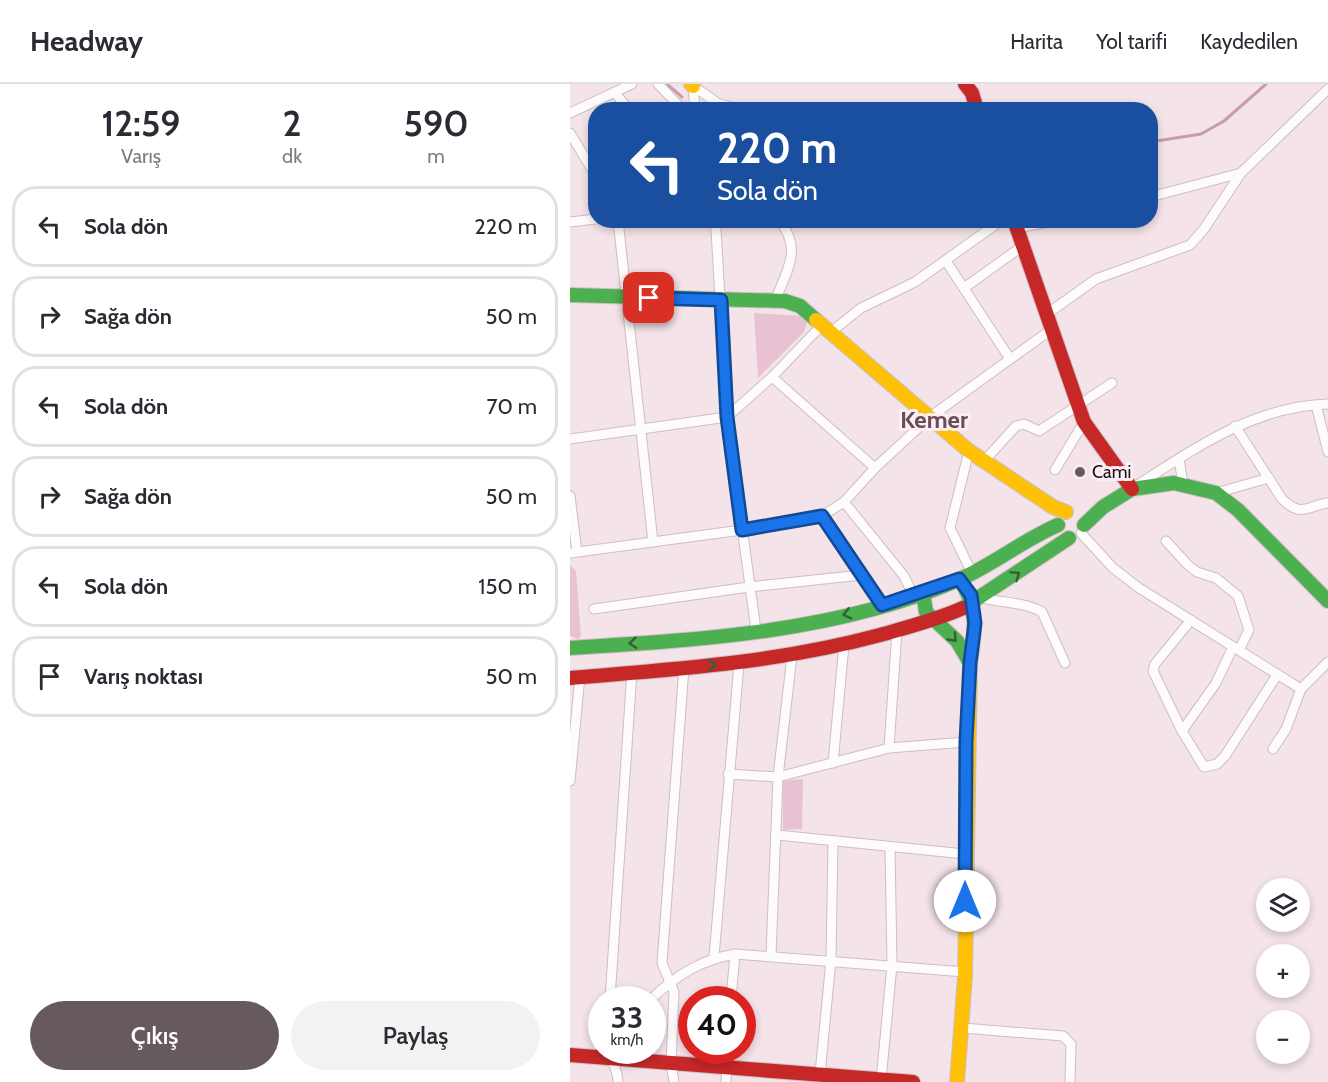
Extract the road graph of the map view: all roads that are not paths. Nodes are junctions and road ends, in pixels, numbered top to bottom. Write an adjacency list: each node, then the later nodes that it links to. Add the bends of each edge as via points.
1 (632, 84): 6 (street)
2 (658, 84): 9 (street)
3 (965, 84): 12 (street)
4 (692, 85): 10 (street); 11 (street)
5 (1328, 89): 17 (street)
6 (616, 94): 7 (street); 8 (street)
7 (597, 102)
8 (622, 102)
9 (675, 102)
10 (694, 102)
11 (716, 102)
12 (975, 102)
13 (588, 106): 14 (street)
14 (570, 113)
15 (570, 134): 16 (street)
16 (588, 163)
17 (1241, 173): 18 (street); 33 (street, via 1190,245 1096,279)
18 (1158, 194)
19 (588, 220): 20 (street)
20 (570, 222)
21 (619, 228): 30 (street)
22 (714, 228): 31 (street)
23 (784, 228): 32 (street, via 793,246)
24 (991, 228): 27 (street)
25 (1017, 228): 26 (street)
26 (1023, 245): 28 (street); 33 (street)
27 (946, 261): 28 (street); 34 (street)
28 (964, 288): 36 (street)
29 (570, 295): 30 (street)
30 (625, 297): 31 (street); 46 (street)
31 (721, 300): 32 (street); 42 (street)
32 (775, 301): 34 (street, via 800,306)
33 (1047, 314): 35 (street)
34 (827, 329): 37 (street); 43 (street)
35 (1052, 329): 36 (street); 40 (street)
36 (1010, 359): 43 (street)
37 (772, 377): 42 (street); 52 (street)
38 (1112, 383): 40 (street)
39 (1328, 404): 41 (street)
40 (1080, 405): 44 (street); 51 (street, via 1040,431 1024,424 1016,426)
41 (1316, 405): 45 (street); 49 (street)
42 (727, 417): 46 (street); 63 (street)
43 (930, 417): 48 (street); 52 (street)
44 (1084, 422): 53 (street); 56 (street)
45 (1235, 426): 50 (street); 54 (street)
46 (640, 429): 47 (street); 65 (street)
47 (570, 439)
48 (969, 451): 51 (street); 68 (street, via 951,528)
49 (1328, 452)
50 (1179, 459): 55 (street); 56 (street)
51 (985, 460): 62 (street)
52 (875, 468): 59 (street)
53 (1055, 470)
54 (1269, 478): 57 (street); 60 (street, via 1291,507 1302,511)
55 (1183, 484): 56 (street); 57 (street)
56 (1132, 489): 62 (street)
57 (1216, 493): 72 (street, via 1238,510)
58 (570, 496): 66 (street)
59 (844, 502): 61 (street); 70 (street)
60 (1328, 503)
61 (822, 516): 63 (street); 67 (street)
62 (1068, 522): 68 (street, via 1040,532); 71 (street, one-way to 62); 76 (street, via 1113,568)
63 (742, 530): 65 (street); 69 (street)
64 (1166, 541): 81 (street, via 1197,572 1216,578 1238,596 1249,630)
65 (653, 542): 66 (street)
66 (574, 552)
67 (861, 575): 69 (street); 73 (street)
68 (965, 576): 70 (street); 71 (street, via 967,588)
69 (749, 587): 74 (street); 77 (street)
70 (918, 594): 73 (street); 75 (street)
71 (978, 601): 75 (street); 84 (street); 85 (street, via 1026,604 1042,612)
72 (1328, 601)
73 (882, 605): 77 (street, one-way to 77, via 803,625)
74 (594, 609)
75 (932, 620): 78 (street); 84 (street, one-way to 84, via 957,641)
76 (1191, 620): 81 (street); 92 (street, via 1153,671)
77 (756, 630): 80 (street, one-way to 80)
78 (897, 630): 79 (street); 94 (street)
79 (844, 645): 82 (street); 96 (street)
80 (574, 646)
81 (1236, 648): 89 (street); 92 (street)
82 (792, 656): 86 (street); 98 (street)
83 (1328, 662): 91 (street)
84 (970, 663): 93 (street)
85 (1065, 663)
86 (739, 664): 87 (street, one-way to 86); 97 (street)
87 (684, 667): 88 (street); 110 (street, via 662,963)
88 (632, 671): 90 (street); 111 (street)
89 (1277, 675): 91 (street); 92 (street, via 1217,764 1200,764)
90 (575, 677): 99 (street)
91 (1301, 689): 95 (street, via 1286,729)
92 (1182, 731)
93 (966, 742): 94 (street); 103 (street)
94 (889, 748): 96 (street)
95 (1273, 749)
96 (832, 763): 98 (street)
97 (728, 774): 98 (street); 106 (street)
98 (778, 777): 100 (street)
99 (570, 781)
100 (777, 835): 101 (street); 105 (street)
101 (833, 841): 102 (street); 107 (street)
102 (890, 847): 103 (street); 108 (street)
103 (965, 854): 109 (street)
104 (735, 954): 105 (street); 106 (street); 113 (street)
105 (771, 955): 107 (street)
106 (714, 957): 110 (street)
107 (831, 960): 108 (street); 121 (street)
108 (892, 965): 109 (street); 123 (street)
109 (965, 972): 114 (street)
110 (670, 982): 112 (street); 118 (street, via 674,992)
111 (611, 986)
112 (666, 986)
113 (732, 986)
114 (963, 1028): 128 (street); 129 (street, via 1063,1036 1071,1044)
115 (570, 1055): 116 (street)
116 (588, 1055)
117 (666, 1062): 118 (street)
118 (671, 1063): 120 (street); 125 (street)
119 (615, 1064): 124 (street)
120 (727, 1066): 122 (street); 126 (street)
121 (820, 1074): 122 (street); 123 (street)
122 (782, 1076)
123 (881, 1080): 127 (street)
124 (618, 1082)
125 (674, 1082)
126 (726, 1082)
127 (913, 1082)
128 (957, 1082)
129 (1070, 1082)

